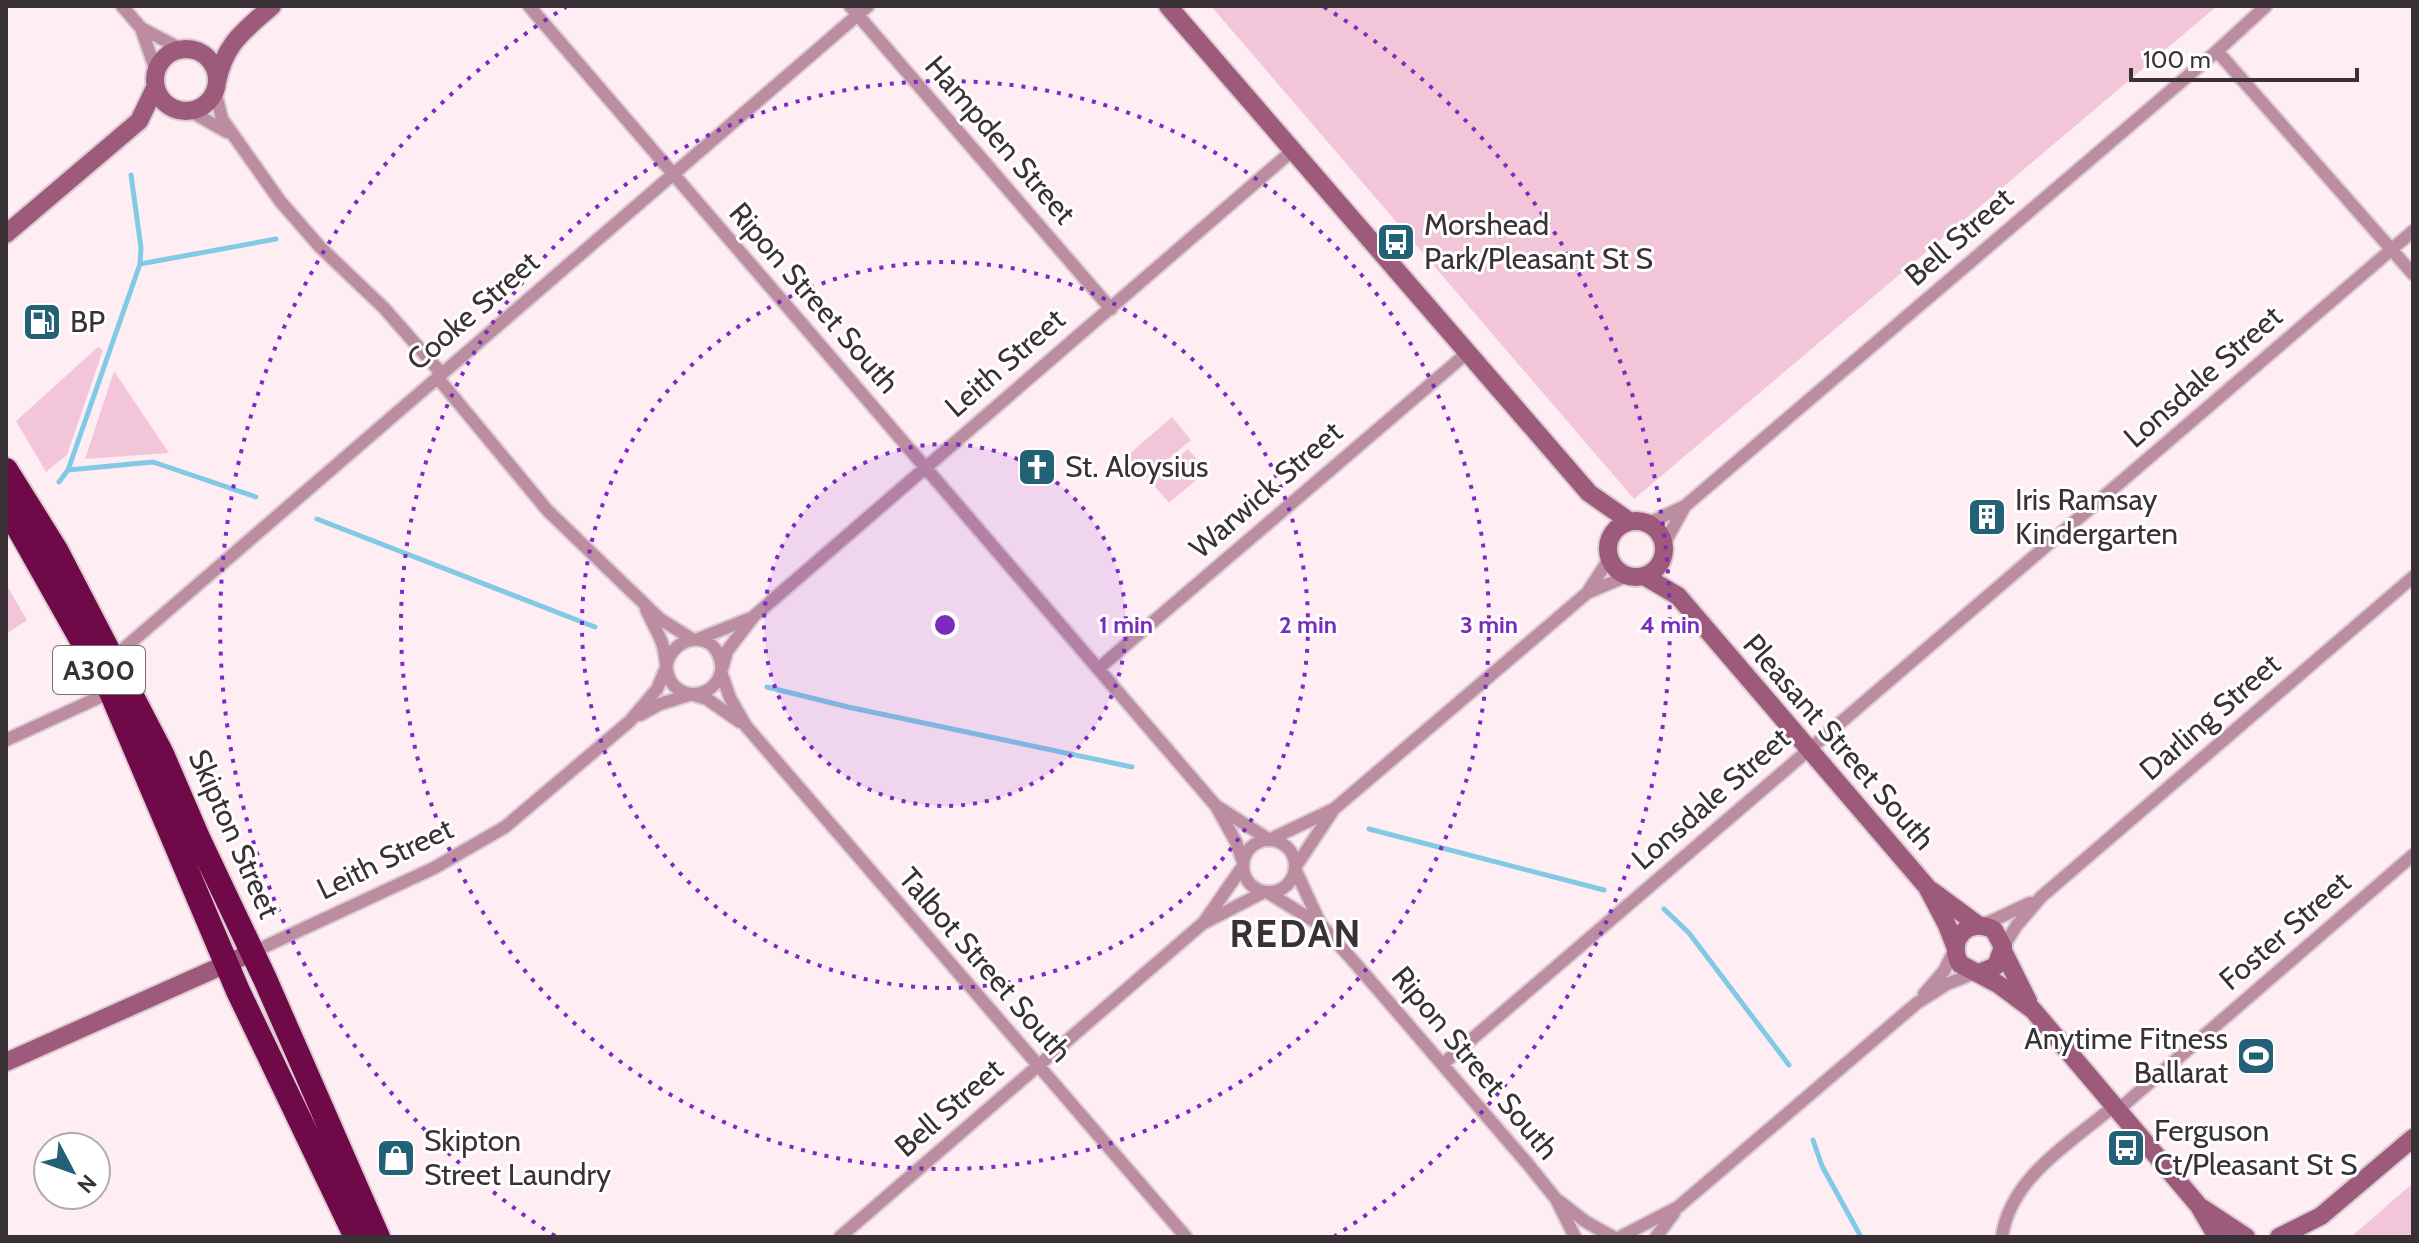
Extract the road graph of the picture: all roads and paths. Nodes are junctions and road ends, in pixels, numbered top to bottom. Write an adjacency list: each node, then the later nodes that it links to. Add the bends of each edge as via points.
1 (122, 6): 7 (street)
2 (272, 6): 8 (street)
3 (529, 6): 17 (street, Ripon Street South)
4 (1168, 6): 16 (street)
5 (2266, 6): 10 (street, Bell Street)
6 (859, 9): 17 (street, Cooke Street); 22 (street, Hampden Street)
7 (141, 28): 9 (street); 11 (street)
8 (236, 37): 9 (street); 12 (street, via 222,59)
9 (188, 50): 11 (street, via 165,57); 12 (street, via 209,60)
10 (2217, 51): 20 (street); 29 (street, Bell Street)
11 (156, 80): 13 (street, via 164,103); 14 (street)
12 (216, 87): 13 (street, via 205,105); 15 (street, via 222,119)
13 (184, 111): 14 (street); 15 (street)
14 (139, 121): 19 (street)
15 (233, 137): 24 (street, via 299,223 384,308)
16 (1292, 151): 22 (street, Leith Street); 23 (street)
17 (672, 174): 24 (street, Cooke Street); 25 (street, Ripon Street South)
18 (2413, 231): 20 (street, Lonsdale Street)
19 (6, 234)
20 (2392, 249): 21 (street); 51 (street, Lonsdale Street)
21 (2413, 274)
22 (1111, 309): 25 (street, Leith Street)
23 (1467, 353): 27 (street); 44 (street, Warwick Street)
24 (439, 375): 39 (street, via 526,488); 42 (street, Cooke Street)
25 (926, 467): 40 (street, Leith Street); 44 (street, Ripon Street South)
26 (6, 470): 42 (highway, Skipton Street / A300)
27 (1589, 493): 30 (street); 32 (street)
28 (6, 506): 46 (highway, Skipton Street / A300)
29 (1685, 506): 31 (street, Bell Street); 33 (street, Bell Street)
30 (1629, 521): 31 (street); 32 (street)
31 (1649, 523): 33 (street, via 1661,536)
32 (1610, 537): 34 (street)
33 (1663, 551): 35 (street, via 1658,566); 38 (street, Pleasant Street South)
34 (1609, 559): 35 (street, via 1620,572); 37 (street)
35 (1635, 576): 37 (street); 38 (street, Pleasant Street South)
36 (2413, 577): 60 (street, Darling Street)
37 (1587, 593): 53 (street)
38 (1678, 596): 51 (street, Pleasant Street South)
39 (641, 599): 41 (street, via 669,626); 43 (street)
40 (754, 616): 41 (street, Leith Street); 45 (street, Leith Street, via 727,651)
41 (694, 639): 43 (street, via 675,647); 45 (street, via 715,649)
42 (114, 657): 66 (highway, Skipton Street / A300)
43 (666, 666): 47 (street, via 674,685); 48 (street, Leith Street, via 657,689)
44 (1099, 668): 52 (street, Ripon Street South)
45 (721, 670): 47 (street, via 713,687); 49 (street, Talbot Street South)
46 (111, 692): 50 (street); 67 (highway, Skipton Street / A300)
47 (692, 694): 48 (street, Leith Street); 49 (street, Talbot Street South)
48 (630, 721): 66 (street, Leith Street, via 491,837)
49 (746, 726): 73 (street, Talbot Street South)
50 (6, 740)
51 (1808, 750): 58 (street, Pleasant Street South); 72 (street, Lonsdale Street)
52 (1216, 806): 54 (street, Ripon Street South); 56 (street, Ripon Street South)
53 (1334, 809): 54 (street); 57 (street)
54 (1270, 839): 56 (street, via 1251,846); 57 (street, via 1289,848)
55 (2413, 855): 74 (street, Foster Street)
56 (1243, 864): 59 (street, via 1250,884); 61 (street, Bell Street)
57 (1296, 867): 59 (street, via 1286,886); 63 (street, Ripon Street South)
58 (1927, 887): 62 (street, Pleasant Street South); 64 (street, Pleasant Street South)
59 (1265, 892): 61 (street, Bell Street); 63 (street, Ripon Street South)
60 (2041, 897): 62 (street, Darling Street); 65 (street, Darling Street)
61 (1202, 924): 73 (street, Bell Street)
62 (1981, 925): 64 (street, via 1963,931); 65 (street, via 1996,933)
63 (1322, 926): 72 (street, Ripon Street South)
64 (1955, 947): 68 (street, via 1960,964); 69 (street, via 1944,971)
65 (2003, 949): 68 (street, via 1996,966); 70 (street)
66 (253, 952): 67 (street, Leith Street); 81 (highway, Skipton Street / A300)
67 (226, 964): 71 (street, Leith Street); 80 (highway, Skipton Street / A300)
68 (1977, 973): 69 (street); 70 (street)
69 (1917, 1003): 78 (street)
70 (2033, 1010): 74 (street)
71 (6, 1062)
72 (1444, 1063): 76 (street, Ripon Street South)
73 (1036, 1066): 82 (street, Bell Street); 83 (street, Talbot Street South)
74 (2116, 1108): 77 (street); 88 (street, Foster Street, via 2026,1183)
75 (2413, 1138): 79 (street)
76 (1556, 1199): 84 (street, Ripon Street South); 85 (street, Ripon Street South)
77 (2199, 1206): 89 (street); 90 (street)
78 (1678, 1207): 86 (street); 87 (street)
79 (2321, 1216): 91 (street); 92 (street)
80 (356, 1237)
81 (378, 1237)
82 (840, 1237)
83 (1186, 1237)
84 (1575, 1237)
85 (1613, 1237)
86 (1620, 1237)
87 (1656, 1237)
88 (2002, 1237)
89 (2217, 1237)
90 (2246, 1237)
91 (2279, 1237)
92 (2306, 1237)

